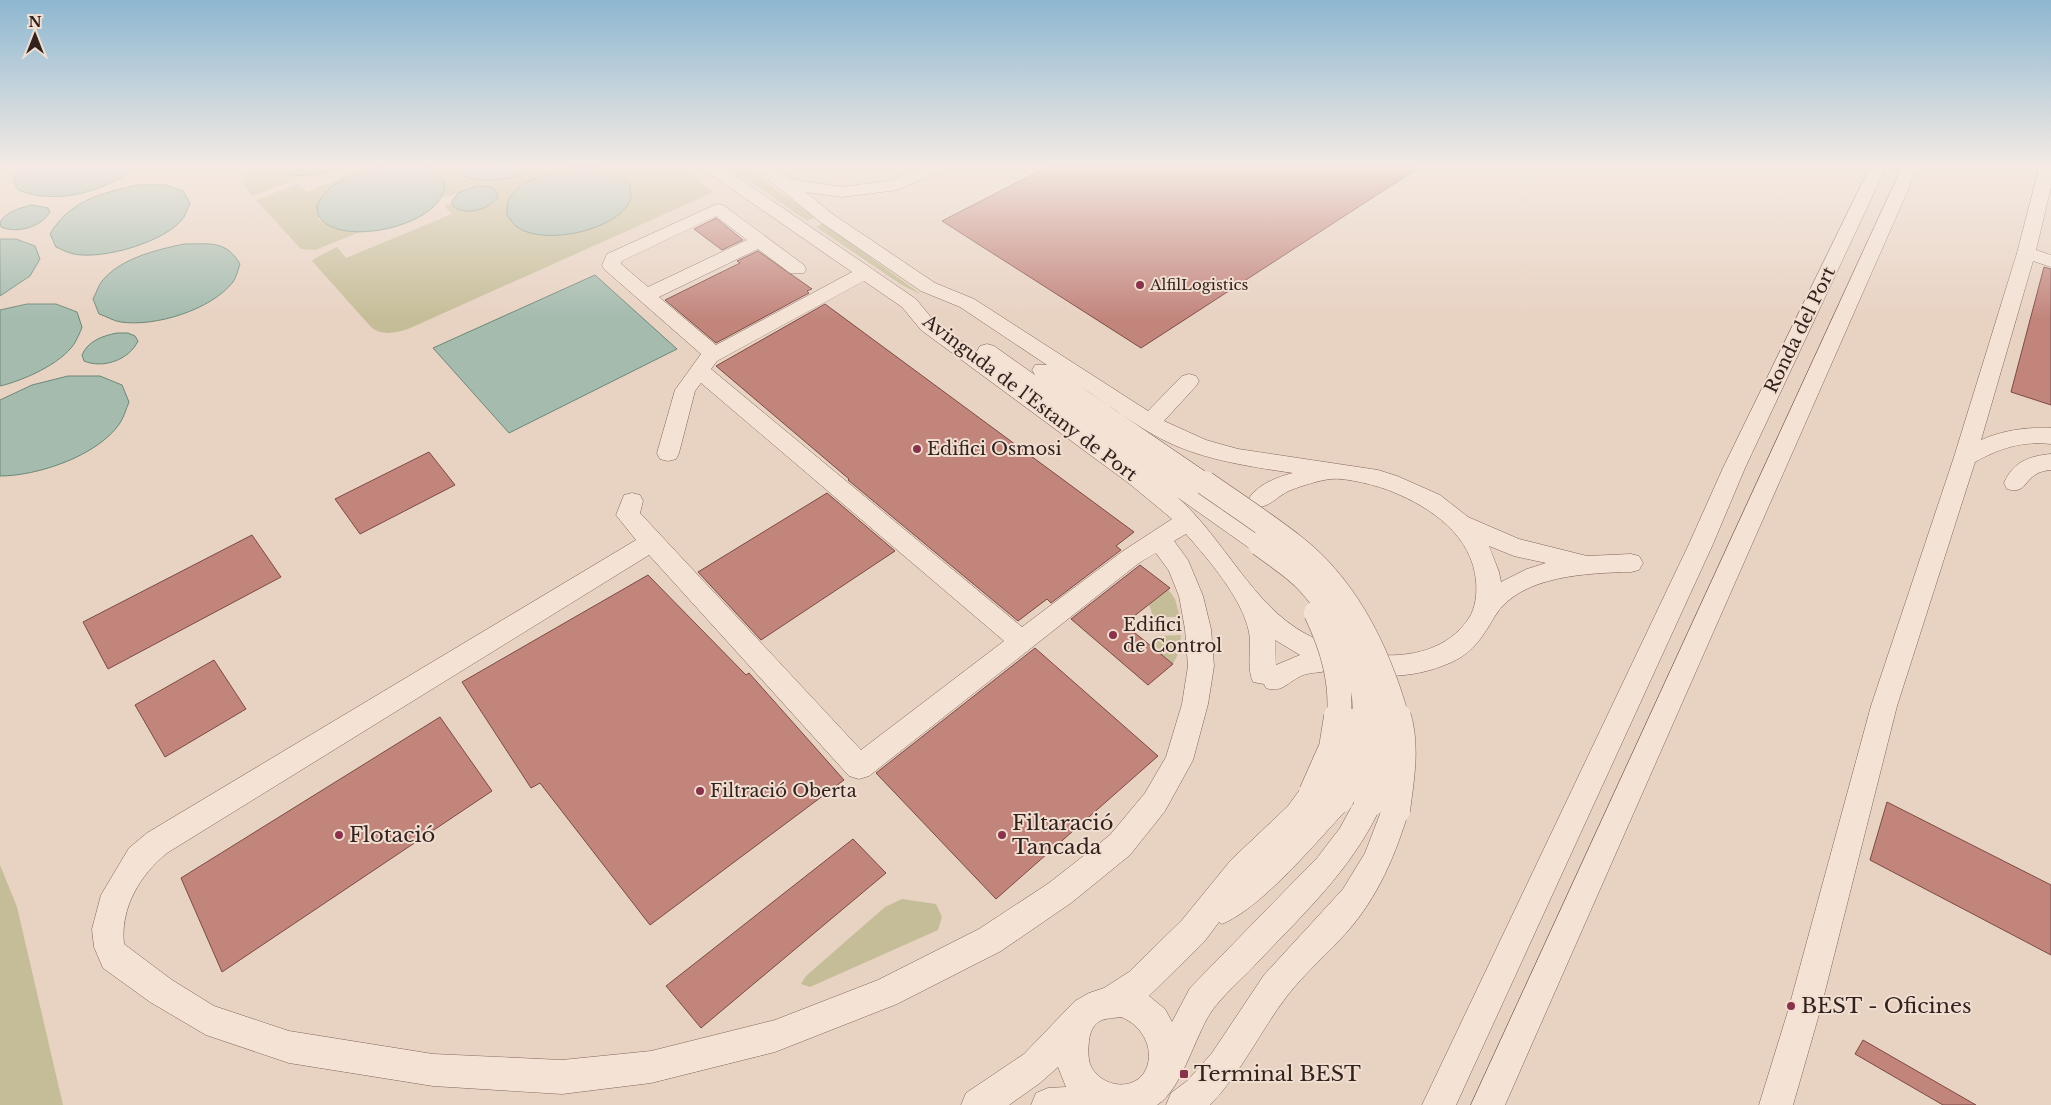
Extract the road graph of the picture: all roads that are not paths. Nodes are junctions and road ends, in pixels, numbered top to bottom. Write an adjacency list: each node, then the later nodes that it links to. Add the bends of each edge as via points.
1 (702, 217): 14 (street, via 614,258 611,264)
2 (728, 217): 8 (street)
3 (783, 217): 12 (street, Avinguda de l'Estany de Port)
4 (825, 217): 13 (street, Avinguda de l'Estany de Port)
5 (1855, 217): 44 (street, Ronda del Port, via 1734,468)
6 (1888, 217): 45 (street)
7 (2039, 217): 9 (street)
8 (760, 241): 11 (street); 14 (street)
9 (2026, 253): 10 (street); 20 (street)
10 (2051, 261)
11 (797, 269)
12 (864, 273): 15 (street); 24 (street, Avinguda de l'Estany de Port, via 909,303 928,326 1157,493)
13 (928, 287): 17 (street, Avinguda de l'Estany de Port, via 968,303); 24 (street)
14 (647, 295): 15 (street)
15 (706, 362): 19 (street, via 685,390); 34 (street)
16 (1189, 381): 17 (street)
17 (1150, 422): 22 (street, Avinguda de l'Estany de Port, via 1216,452 1261,462)
18 (2051, 436): 20 (street, via 1996,441)
19 (668, 453)
20 (1965, 457): 46 (street, via 1884,706)
21 (2051, 462): 23 (street, via 2025,467)
22 (1350, 472): 25 (street, via 1330,472 1298,479 1283,484); 27 (street, Avinguda de l'Estany de Port, via 1398,484 1418,493)
23 (2015, 483)
24 (1196, 500): 28 (street); 32 (street, Avinguda de l'Estany de Port); 36 (street, bridge, via 1296,548 1320,570 1366,636 1388,687 1400,729 1400,772); 37 (street, bridge, via 1260,544 1312,607 1336,660 1341,696 1339,727 1327,795 1256,883 1193,931 1140,983)
25 (1259, 500)
26 (632, 501): 29 (street, via 628,515)
27 (1460, 523): 30 (street, via 1514,547); 33 (street, Avinguda de l'Estany de Port, via 1485,563 1490,591)
28 (1159, 539): 29 (street, via 1180,567 1191,596 1201,666 1179,760 1155,802 1120,845 1060,893 990,940 886,993 775,1036 651,1067 562,1077 433,1070 289,1047 206,1019 160,991 114,956 109,947 107,929 112,905 139,858 157,842); 34 (street)
29 (651, 542): 34 (street, via 859,767)
30 (1592, 563): 31 (street); 33 (street, via 1534,575 1506,590)
31 (1631, 563)
32 (1250, 600): 35 (street, Avinguda de l'Estany de Port, via 1276,627); 35 (street, via 1262,627 1268,677 1306,662)
33 (1488, 607): 35 (street, Avinguda de l'Estany de Port, via 1475,632 1464,642 1431,660 1390,666)
34 (1022, 641)
35 (1344, 660)
36 (1382, 806): 39 (street, via 1360,821 1336,858 1299,900 1201,999); 43 (street, via 1379,857 1357,894 1277,984 1224,1065)
37 (1112, 1001): 38 (street, via 1098,1004); 39 (street, via 1141,1009 1154,1019 1166,1049)
38 (1077, 1023): 40 (street, via 1071,1037 1073,1068 1081,1082 1099,1096); 41 (street, via 1042,1060)
39 (1159, 1080): 40 (street, via 1136,1099)
40 (1121, 1102): 42 (street)
41 (978, 1105)
42 (1048, 1105)
43 (1183, 1105)
44 (1439, 1105)
45 (1488, 1105)
46 (1776, 1105)

